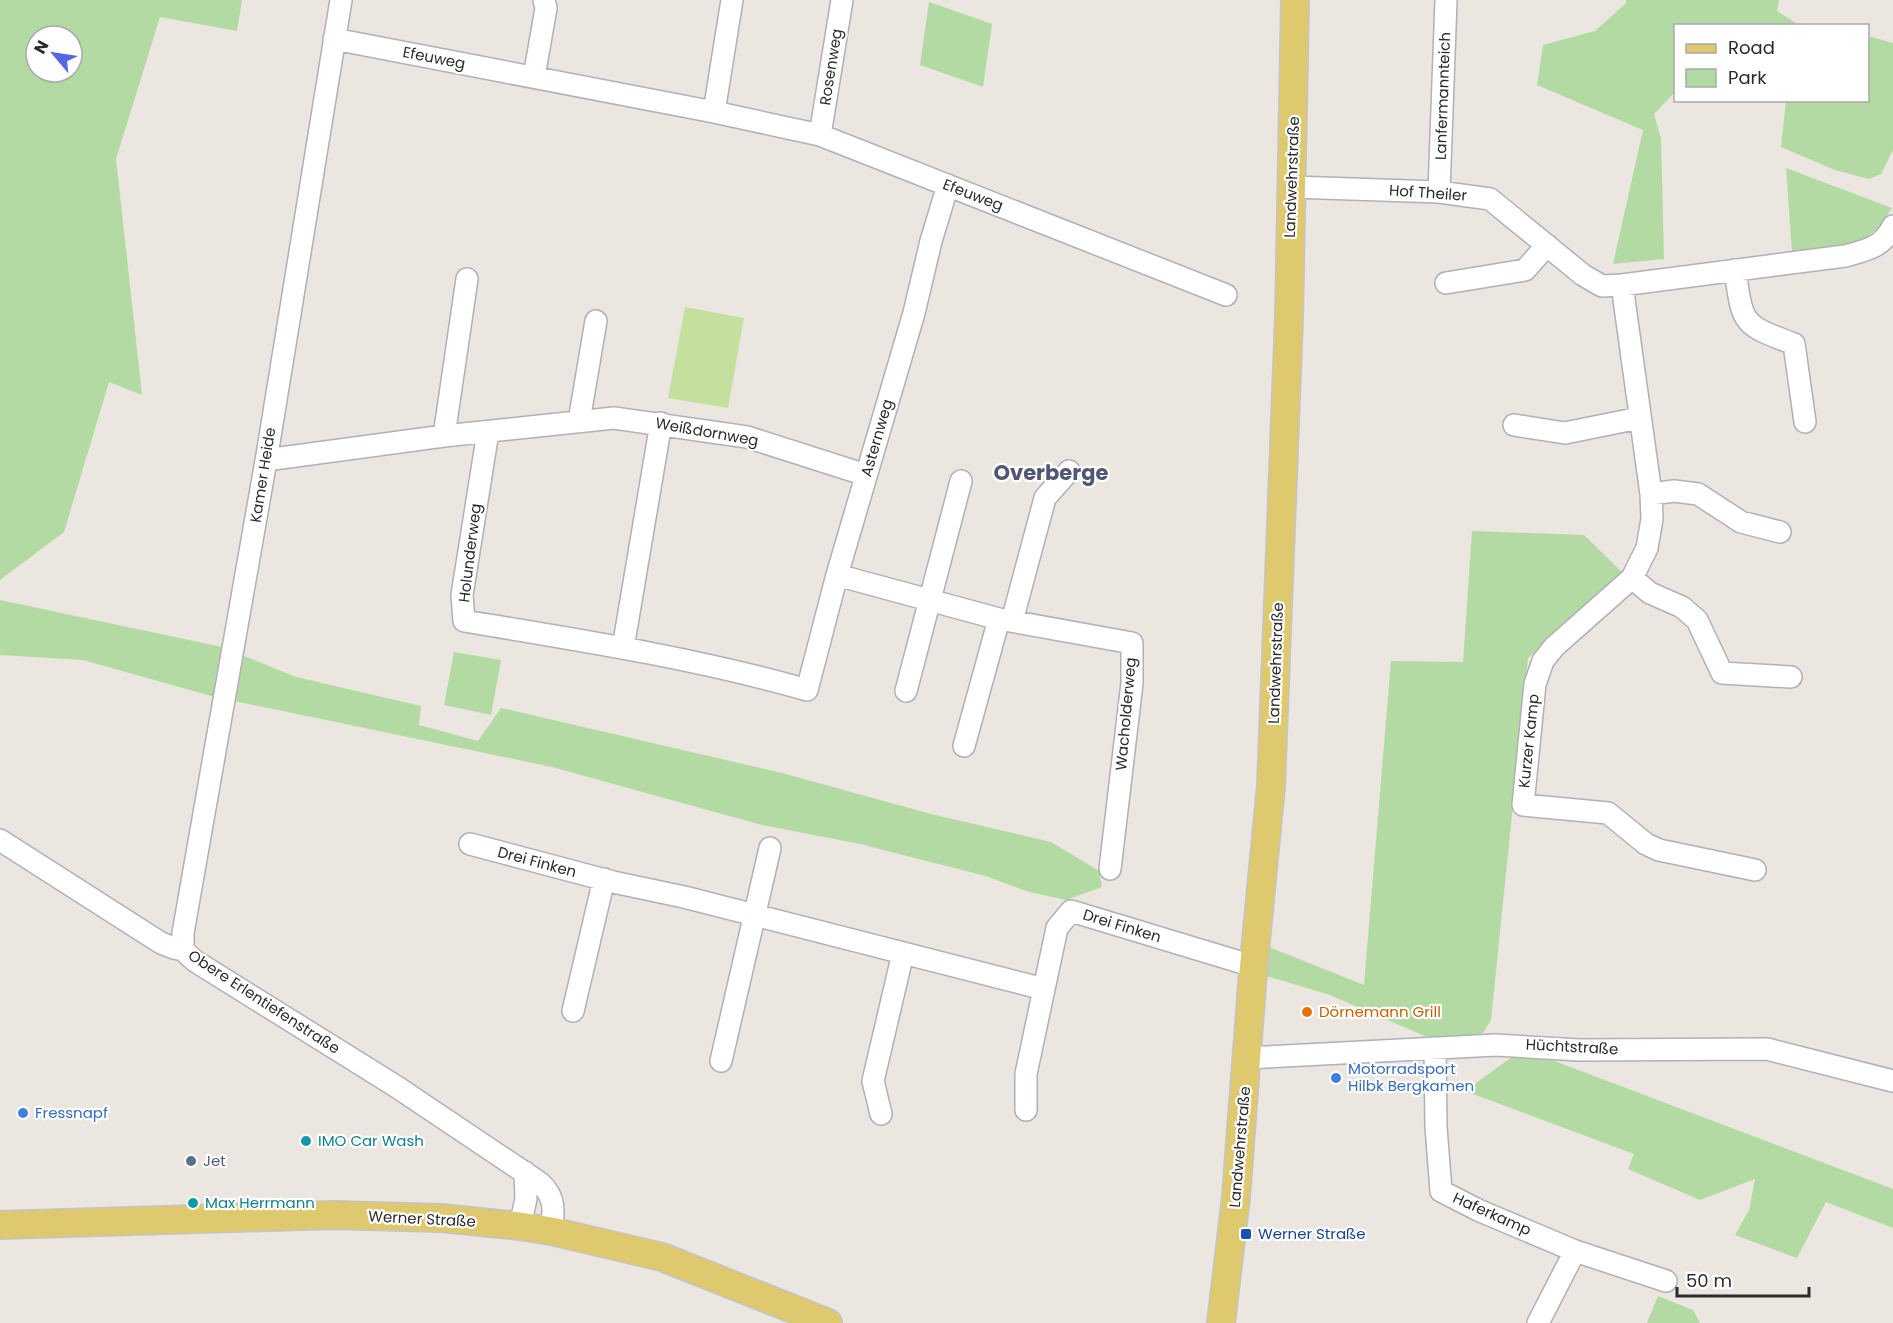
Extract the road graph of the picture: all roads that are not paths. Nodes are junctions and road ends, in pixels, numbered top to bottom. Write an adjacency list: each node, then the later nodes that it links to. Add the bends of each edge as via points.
1 (340, 0): 7 (street, Kamer Heide)
2 (544, 0): 8 (street, via 546,8)
3 (732, 0): 9 (street)
4 (842, 0): 10 (street, Rosenweg)
5 (1295, 0): 12 (main road, Landwehrstraße)
6 (1446, 0): 13 (street, Lanfermannteich)
7 (334, 39): 8 (street, Efeuweg); 29 (street, Kamer Heide)
8 (534, 77): 9 (street, Efeuweg)
9 (714, 111): 10 (street, Efeuweg)
10 (820, 135): 11 (street, Efeuweg)
11 (948, 185): 20 (street, Efeuweg); 31 (street, Asternweg)
12 (1293, 187): 13 (street, Hof Theiler); 53 (main road, Landwehrstraße, via 1271,786)
13 (1439, 192): 15 (street, Hof Theiler, via 1490,199)
14 (1890, 232): 16 (street, Hof Theiler, via 1867,250)
15 (1547, 245): 18 (street, via 1525,270); 19 (street, Hof Theiler, via 1602,286)
16 (1735, 270): 19 (street, Hof Theiler); 24 (street, via 1741,311 1752,327 1794,344)
17 (467, 279): 28 (street)
18 (1446, 283)
19 (1622, 285): 22 (street, Kurzer Kamp)
20 (1226, 295)
21 (596, 321): 23 (street)
22 (1639, 418): 26 (street, via 1565,434); 33 (street, Kurzer Kamp)
23 (579, 421): 25 (street, Weißdornweg, via 614,418); 27 (street, Weißdornweg)
24 (1805, 422)
25 (661, 423): 31 (street, Weißdornweg, via 747,437); 39 (street)
26 (1514, 425)
27 (488, 432): 28 (street, Weißdornweg); 39 (street, Holunderweg, via 462,596 464,621)
28 (444, 436): 29 (street, Weißdornweg)
29 (266, 460): 51 (street, Kamer Heide)
30 (1069, 471): 38 (street, via 1045,498)
31 (866, 475): 35 (street, Asternweg)
32 (961, 481): 37 (street)
33 (1651, 494): 34 (street, via 1698,494 1742,522); 36 (street, Kurzer Kamp, via 1651,534)
34 (1780, 532)
35 (837, 575): 37 (street, Wacholderweg); 41 (street, Asternweg)
36 (1632, 578): 40 (street, via 1650,594 1682,607 1697,620 1722,673); 48 (street, Kurzer Kamp, via 1543,661 1535,684 1523,805 1608,813 1659,850)
37 (931, 601): 38 (street, Wacholderweg); 42 (street)
38 (1006, 620): 43 (street); 47 (street, Wacholderweg, via 1132,643 1132,683)
39 (623, 648): 41 (street, Holunderweg)
40 (1791, 677)
41 (807, 690)
42 (906, 691)
43 (964, 746)
44 (0, 840): 51 (street, Obere Erlentiefenstraße, via 144,933)
45 (470, 844): 49 (street, Drei Finken)
46 (770, 848): 50 (street)
47 (1110, 869)
48 (1755, 870)
49 (604, 879): 50 (street, Drei Finken); 55 (street)
50 (755, 916): 52 (street, Drei Finken); 58 (street)
51 (183, 950): 62 (street, Obere Erlentiefenstraße, via 195,962 398,1087)
52 (903, 953): 54 (street, Drei Finken); 61 (street, via 873,1081)
53 (1253, 966): 54 (street, Drei Finken, via 1071,911 1057,928); 57 (main road, Landwehrstraße)
54 (1044, 989): 60 (street, Drei Finken, via 1026,1074)
55 (573, 1011)
56 (1435, 1048): 57 (street, Hüchtstraße); 59 (street, Hüchtstraße, via 1505,1045 1579,1050 1767,1049); 66 (street, Haferkamp, via 1441,1191)
57 (1247, 1058): 69 (main road, Landwehrstraße)
58 (722, 1061)
59 (1893, 1081)
60 (1026, 1110)
61 (881, 1114)
62 (525, 1172): 64 (street, via 526,1199); 65 (street, Obere Erlentiefenstraße, via 552,1197)
63 (0, 1225): 64 (main road, Werner Straße, via 333,1215 441,1218)
64 (520, 1226): 65 (main road, Werner Straße)
65 (552, 1231): 68 (main road, Werner Straße, via 662,1257)
66 (1575, 1251): 67 (street, Haferkamp); 70 (street)
67 (1666, 1281)
68 (828, 1323)
69 (1221, 1323)
70 (1538, 1323)

